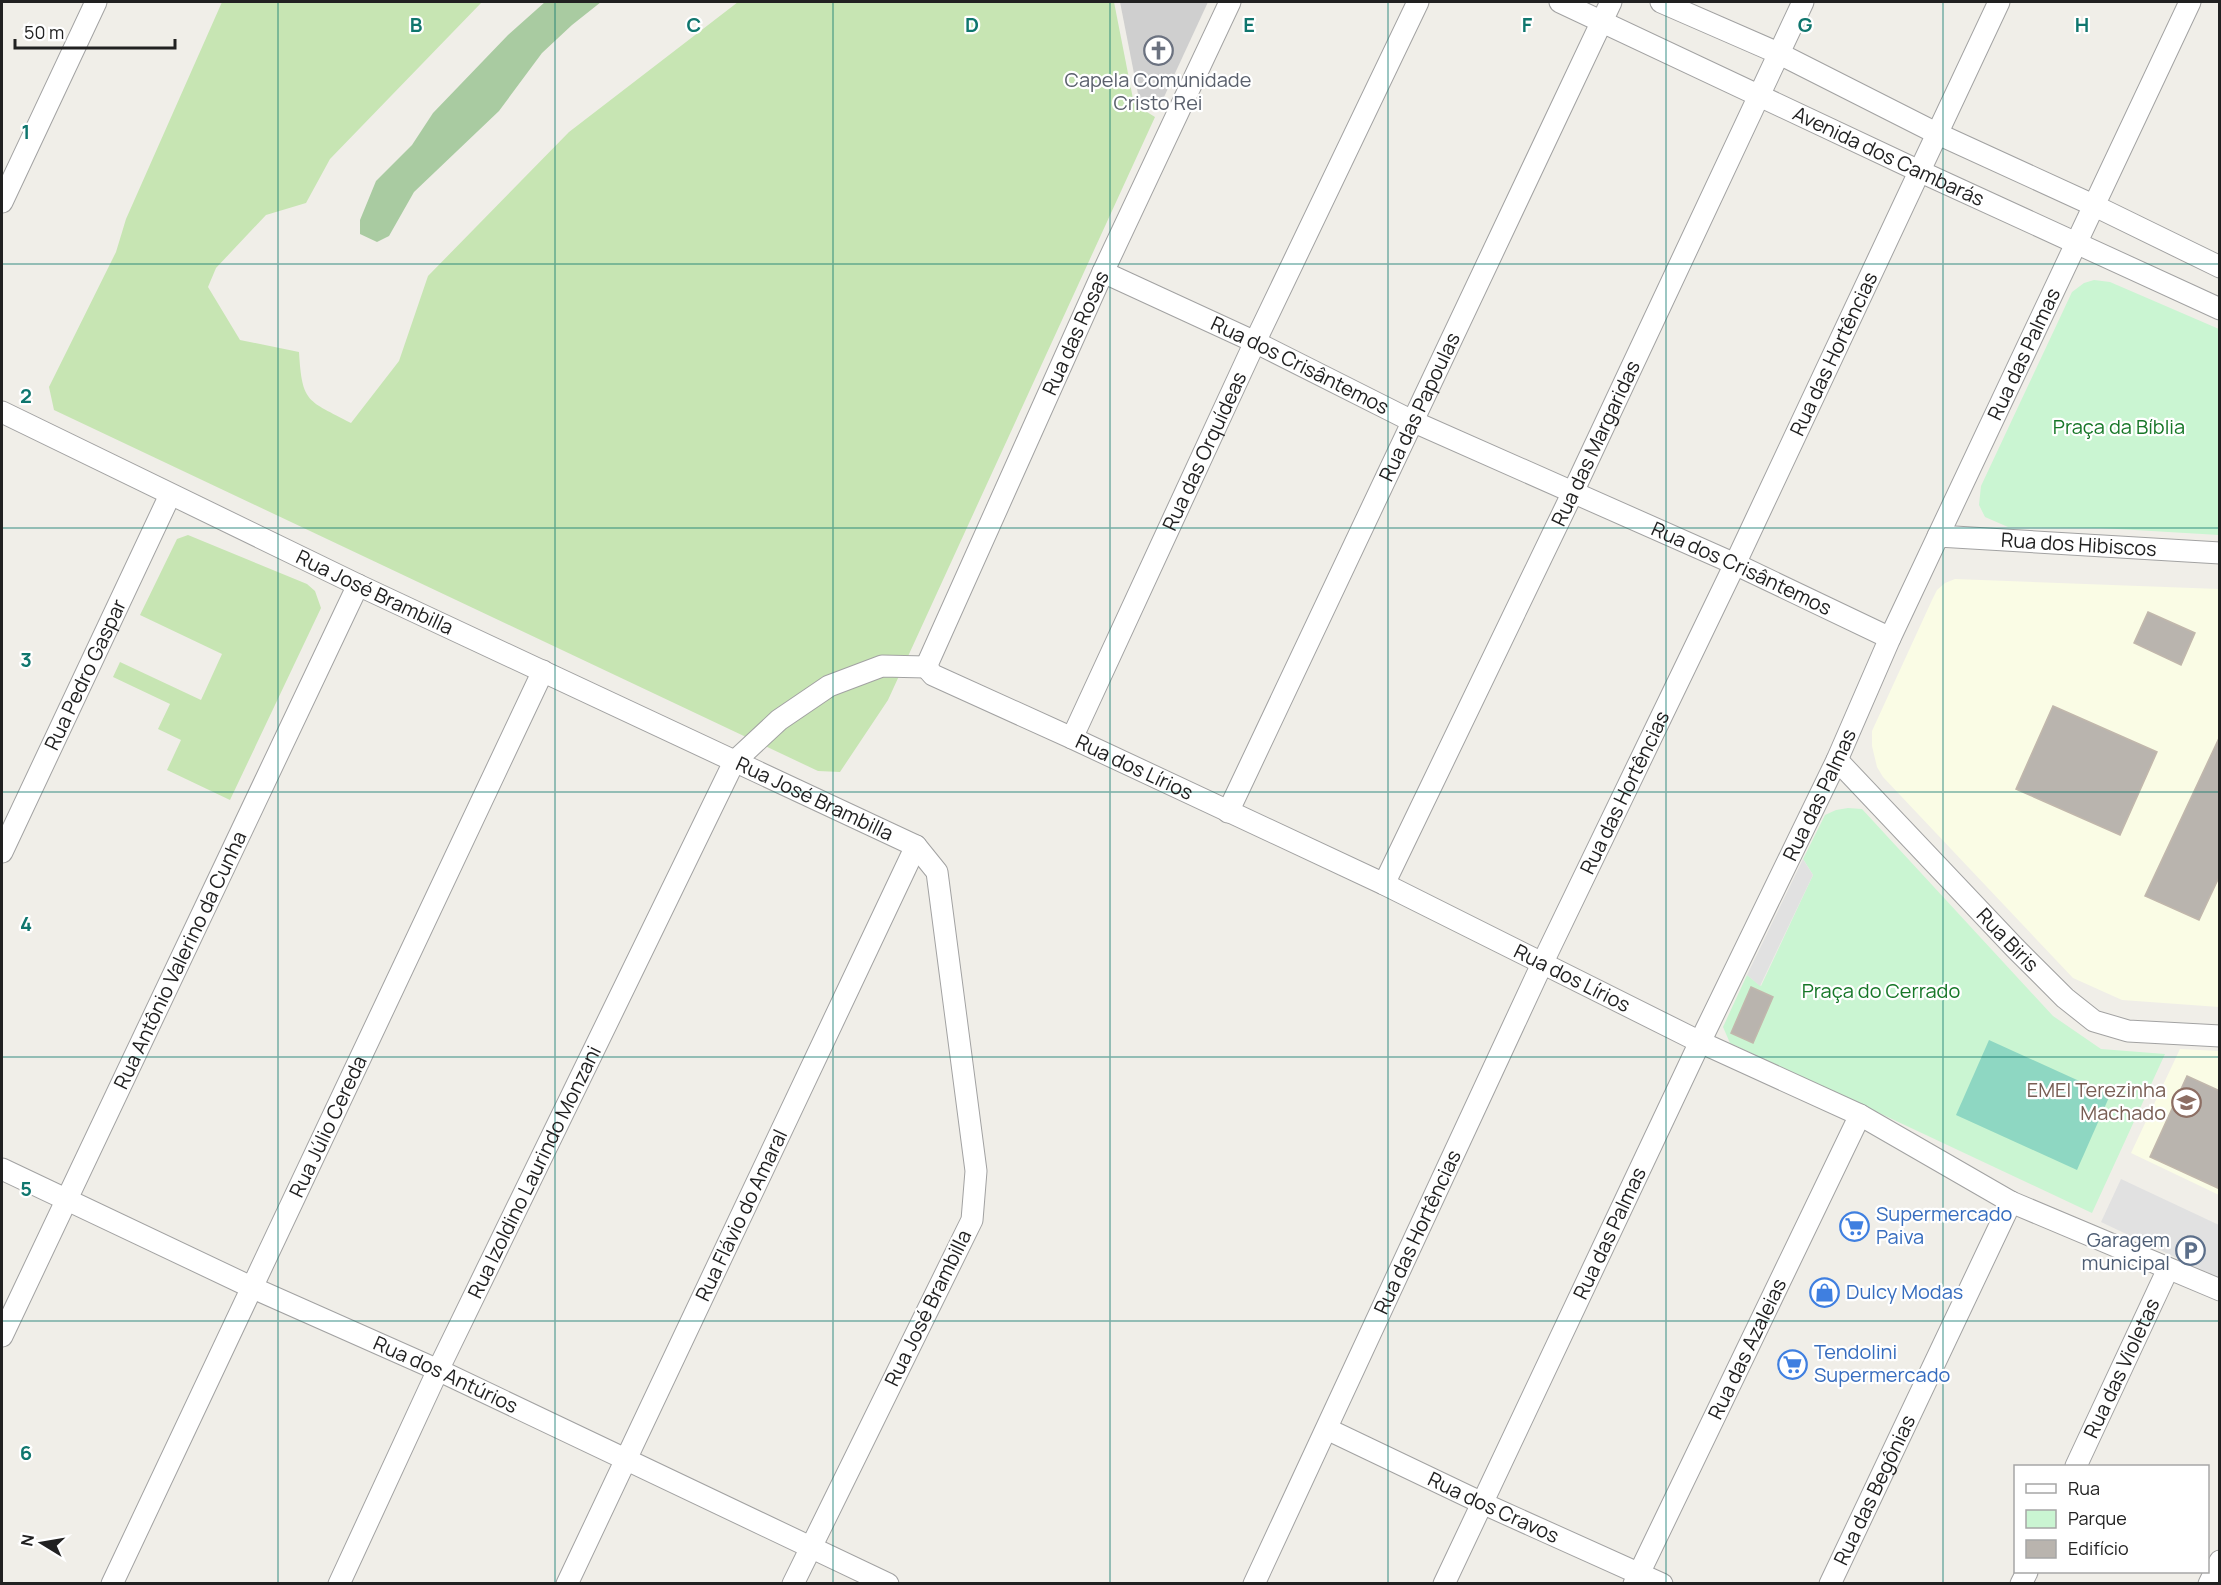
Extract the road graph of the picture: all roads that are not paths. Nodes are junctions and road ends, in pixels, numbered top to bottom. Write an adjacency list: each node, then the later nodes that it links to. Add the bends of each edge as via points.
1 (96, 2): 15 (street)
2 (1230, 2): 19 (street, Rua das Rosas)
3 (1418, 2): 21 (street, Rua das Orquídeas)
4 (1560, 2): 10 (street, Avenida dos Cambarás)
5 (1611, 2): 10 (street, Rua das Papoulas)
6 (1661, 2): 11 (street, Avenida dos Cambarás)
7 (1803, 2): 11 (street, Rua das Margaridas)
8 (1999, 2): 13 (street, Rua das Hortências)
9 (2190, 2): 16 (street, Rua das Palmas)
10 (1602, 21): 12 (street, Avenida dos Cambarás); 23 (street, Rua das Papoulas)
11 (1778, 53): 12 (street, Rua das Margaridas); 13 (street, Avenida dos Cambarás)
12 (1759, 94): 14 (street, Avenida dos Cambarás); 24 (street, Rua das Margaridas)
13 (1938, 134): 14 (street, Rua das Hortências); 16 (street, Avenida dos Cambarás)
14 (1919, 171): 17 (street, Avenida dos Cambarás); 28 (street, Rua das Hortências)
15 (2, 202)
16 (2093, 205): 17 (street, Rua das Palmas); 18 (street, Avenida dos Cambarás)
17 (2077, 243): 20 (street, Avenida dos Cambarás); 26 (street, Rua das Palmas)
18 (2220, 267)
19 (1103, 272): 21 (street, Rua dos Crisântemos); 31 (street, Rua das Rosas)
20 (2220, 309)
21 (1255, 342): 23 (street, Rua dos Crisântemos); 33 (street, Rua das Orquídeas)
22 (2, 412): 25 (street, Rua José Brambilla)
23 (1412, 421): 24 (street, Rua dos Crisântemos); 36 (street, Rua das Papoulas)
24 (1572, 492): 28 (street, Rua dos Crisântemos); 39 (street, Rua das Margaridas)
25 (170, 495): 29 (street, Rua José Brambilla); 38 (street, Rua Pedro Gaspar)
26 (1938, 536): 27 (street, Rua dos Hibiscos); 30 (street, Rua das Palmas)
27 (2220, 553)
28 (1735, 564): 30 (street, Rua dos Crisântemos); 40 (street, Rua das Hortências)
29 (358, 585): 32 (street, Rua José Brambilla); 45 (street, Rua Antônio Valerino da Cunha)
30 (1890, 638): 34 (street, Rua das Palmas)
31 (926, 667): 33 (street, Rua dos Lírios, via 933,675); 35 (street, via 882,666 829,686 779,720)
32 (543, 671): 35 (street, Rua José Brambilla); 48 (street, Rua Júlio Cereda)
33 (1072, 738): 36 (street, Rua dos Lírios)
34 (1837, 760): 41 (street, Rua Biris, via 2015,948 2094,1021 2128,1031); 42 (street, Rua das Palmas)
35 (734, 762): 37 (street, Rua José Brambilla); 51 (street, Rua Izoldino Laurindo Monzani)
36 (1228, 812): 39 (street, Rua dos Lírios)
37 (916, 846): 53 (street, Rua Flávio do Amaral); 56 (street, Rua José Brambilla, via 937,872 976,1171 972,1220)
38 (2, 852)
39 (1384, 884): 40 (street, Rua dos Lírios)
40 (1542, 964): 42 (street, Rua dos Lírios); 52 (street, Rua das Hortências)
41 (2220, 1036)
42 (1700, 1042): 43 (street, Rua dos Lírios); 55 (street, Rua das Palmas)
43 (1860, 1115): 46 (street, Rua dos Lírios); 58 (street, Rua das Azaleias)
44 (2, 1169): 45 (street, Rua dos Antúrios)
45 (66, 1200): 48 (street, Rua dos Antúrios); 50 (street, Rua Antônio Valerino da Cunha)
46 (2011, 1202): 47 (street, Rua dos Lírios); 67 (street, Rua das Begônias)
47 (2168, 1269): 49 (street, Rua dos Lírios); 54 (street, Rua das Violetas)
48 (251, 1287): 51 (street, Rua dos Antúrios); 59 (street, Rua Júlio Cereda)
49 (2220, 1290)
50 (2, 1336)
51 (438, 1370): 53 (street, Rua dos Antúrios); 60 (street, Rua Izoldino Laurindo Monzani)
52 (1327, 1429): 55 (street, Rua dos Cravos); 64 (street, Rua das Hortências)
53 (626, 1458): 56 (street, Rua dos Antúrios); 61 (street, Rua Flávio do Amaral)
54 (2077, 1465)
55 (1482, 1503): 58 (street, Rua dos Cravos); 65 (street, Rua das Palmas)
56 (811, 1546): 62 (street, Rua José Brambilla); 63 (street, Rua dos Antúrios)
57 (2220, 1561): 68 (street)
58 (1637, 1578): 66 (street, Rua dos Cravos)
59 (112, 1584)
60 (339, 1584)
61 (567, 1584)
62 (793, 1584)
63 (888, 1584)
64 (1254, 1584)
65 (1444, 1584)
66 (1662, 1584)
67 (1830, 1584)
68 (2209, 1584)

